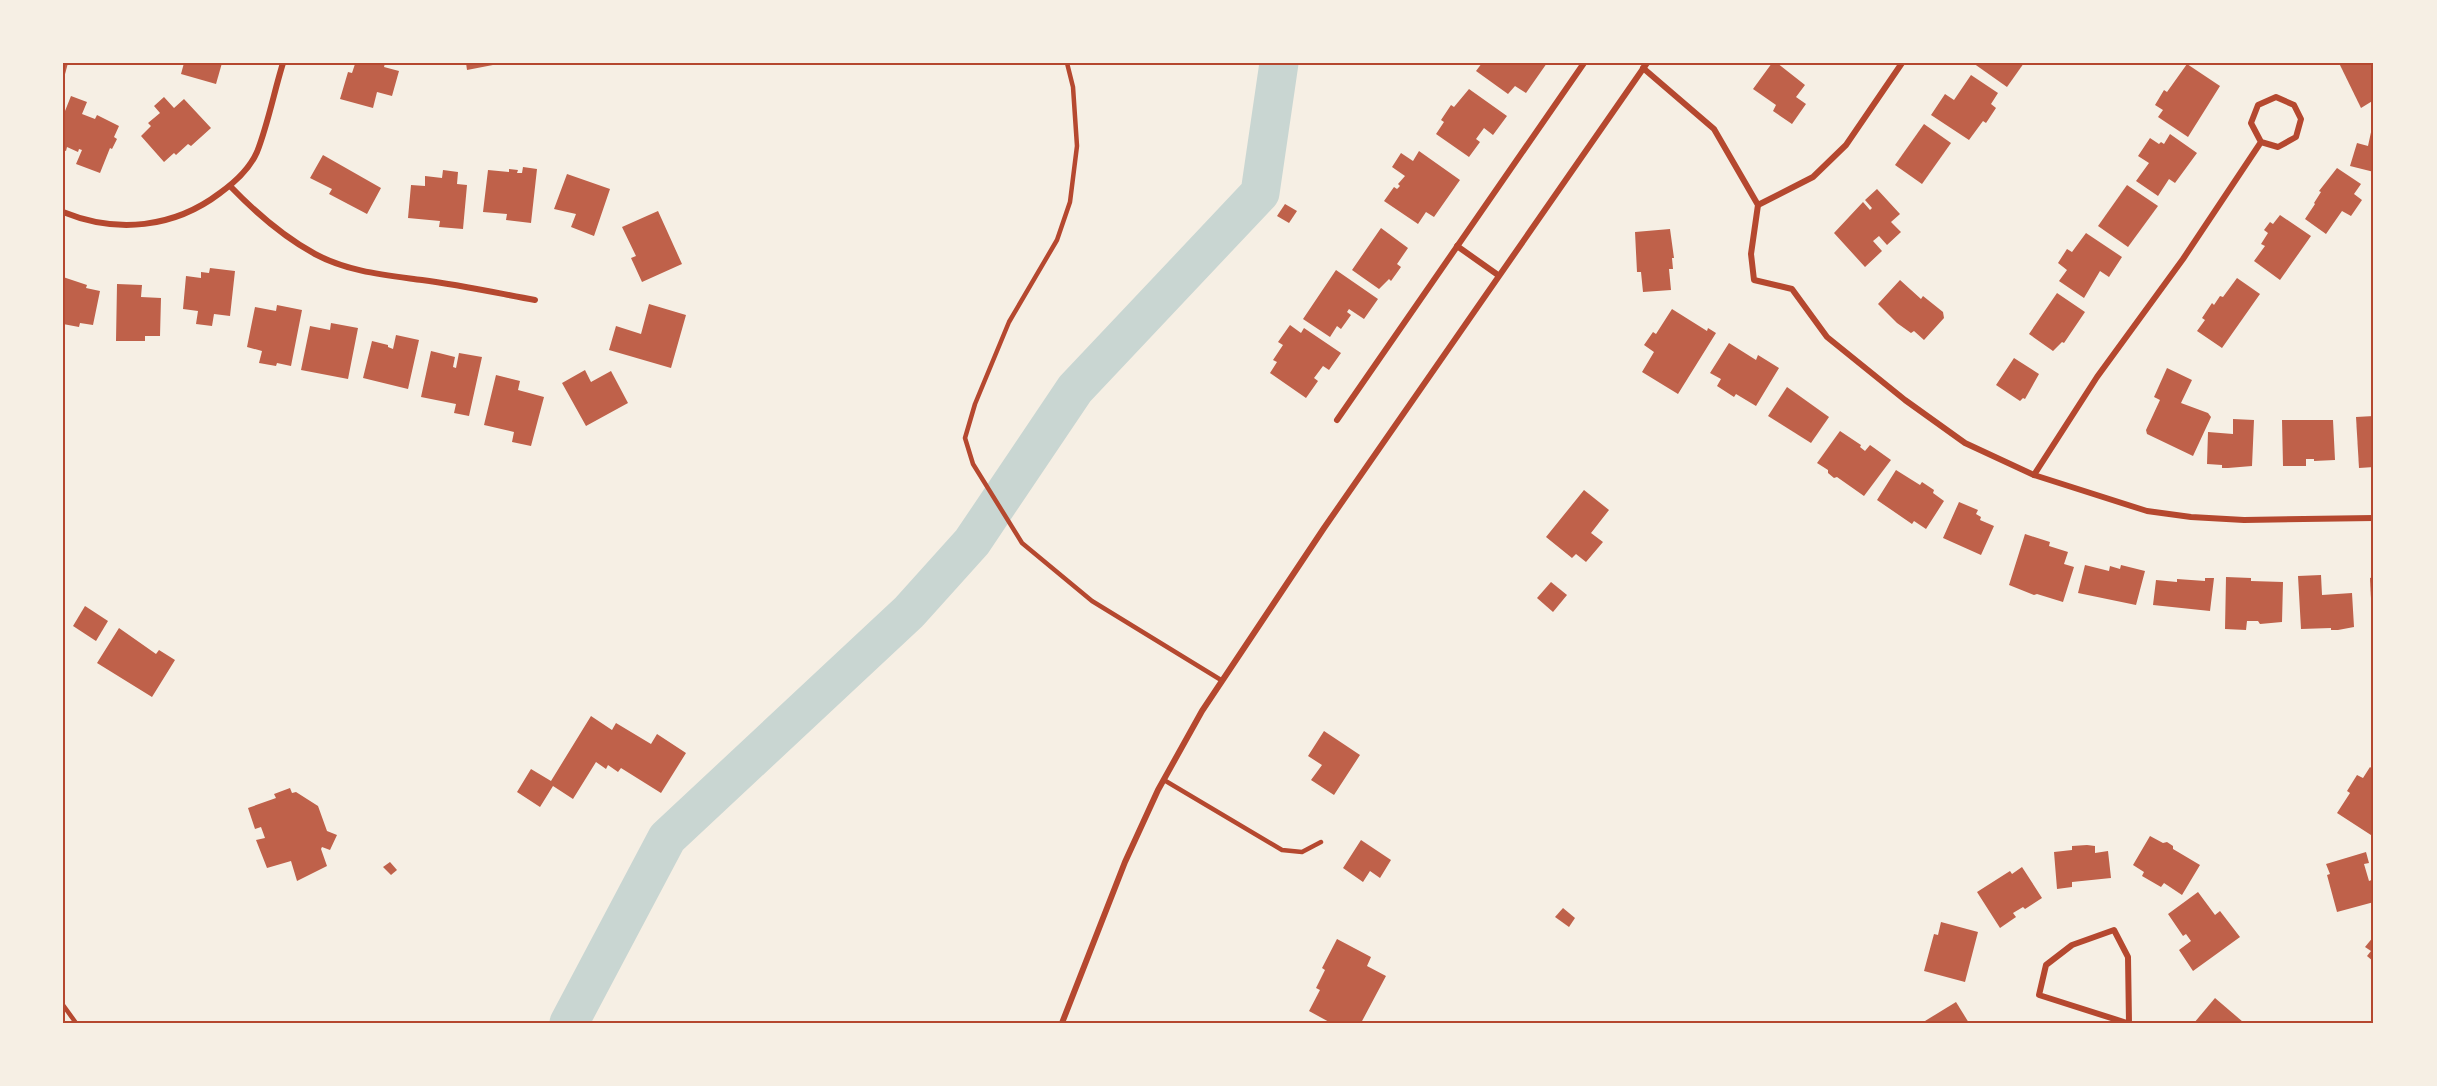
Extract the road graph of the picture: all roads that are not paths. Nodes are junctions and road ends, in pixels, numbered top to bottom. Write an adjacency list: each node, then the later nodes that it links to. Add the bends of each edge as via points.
1 (283, 63): 7 (street, via 256,153)
2 (1067, 63): 16 (lane, via 1073,87 1077,146 1070,202 1057,240 1009,322 965,438 973,464 1022,543 1092,601)
3 (1584, 63): 10 (street)
4 (1902, 63): 8 (street, via 1846,145 1813,177)
5 (1645, 65): 8 (street, via 1714,129); 11 (street)
6 (2261, 142): 6 (street, via 2278,147 2296,137 2301,119 2294,105 2276,98 2258,105 2251,123); 14 (street, via 2097,377)
7 (230, 186): 9 (street, via 183,216 157,223 105,224); 12 (street, via 262,219 289,239 348,268)
8 (1758, 205): 14 (street, via 1751,254 1755,280 1792,289 1827,337 1965,444)
9 (63, 212)
10 (1458, 246): 11 (street); 13 (street)
11 (1498, 275): 16 (street)
12 (535, 300)
13 (1337, 420)
14 (2034, 475): 15 (street, via 2147,511 2191,517)
15 (2374, 518)
16 (1221, 680): 17 (street)
17 (1164, 780): 18 (lane, via 1282,850 1302,852); 21 (street, via 1125,862)
18 (1321, 842)
19 (63, 1005): 20 (lane)
20 (76, 1023)
21 (1062, 1023)
22 (2128, 1023): 22 (street, via 2128,957 2114,930 2073,945 2046,965 2039,995)

